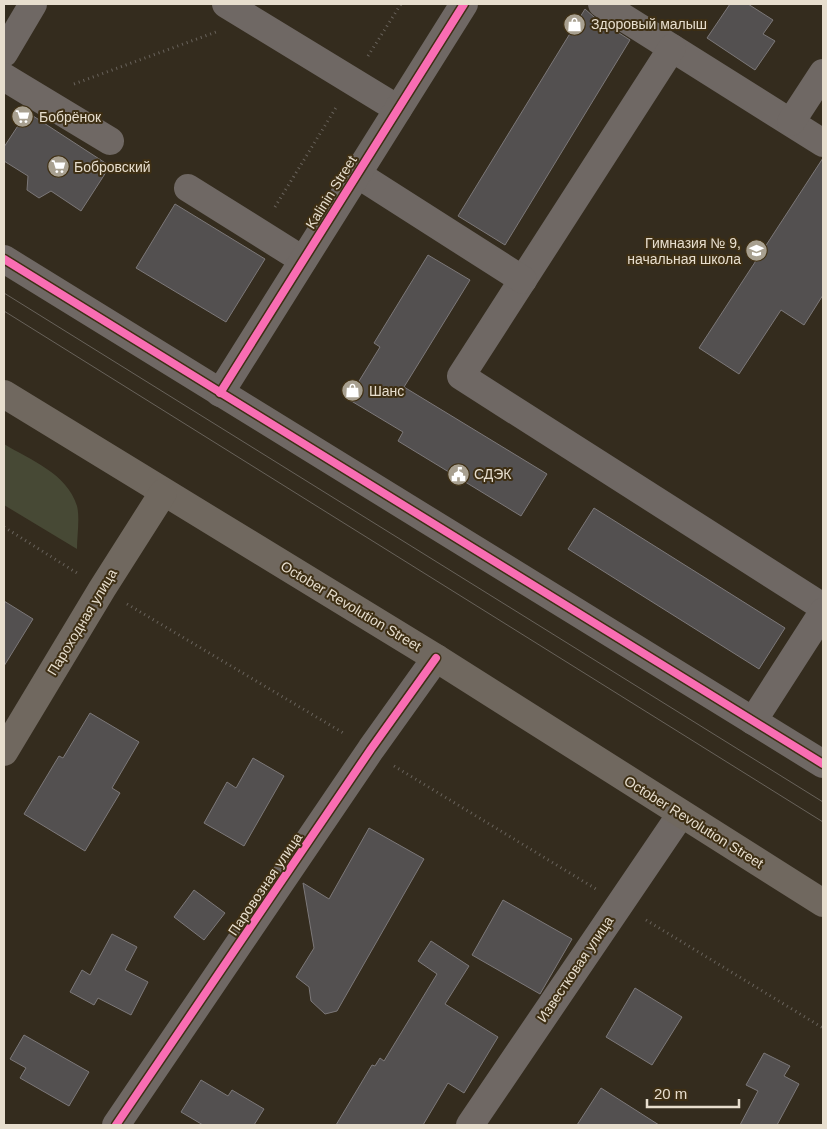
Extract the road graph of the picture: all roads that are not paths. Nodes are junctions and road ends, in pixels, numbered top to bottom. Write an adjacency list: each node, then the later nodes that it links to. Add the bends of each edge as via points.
1 (226, 4): 9 (street)
2 (464, 4): 9 (street, Kalinin Street)
3 (602, 4): 5 (street)
4 (20, 9): 6 (street)
5 (672, 48): 10 (street); 17 (street)
6 (4, 53)
7 (823, 72): 10 (street)
8 (4, 77): 11 (street)
9 (398, 109): 13 (street, Kalinin Street)
10 (791, 122): 12 (street)
11 (110, 141)
12 (823, 143)
13 (357, 174): 16 (street, Kalinin Street); 17 (street)
14 (188, 188): 16 (street)
15 (4, 259): 18 (street)
16 (303, 260): 18 (street, Kalinin Street)
17 (523, 280): 21 (street, via 461,376)
18 (220, 393): 24 (street)
19 (4, 394): 20 (main road, October Revolution Street)
20 (163, 493): 23 (main road, October Revolution Street); 25 (main road, Пароходная улица)
21 (823, 607)
22 (823, 612): 24 (street)
23 (436, 658): 27 (main road, October Revolution Street); 29 (street, Паровозная улица)
24 (753, 721): 26 (street)
25 (4, 752)
26 (823, 764)
27 (681, 814): 28 (main road, October Revolution Street); 30 (street, Известковая улица)
28 (823, 903)
29 (116, 1125)
30 (470, 1125)

